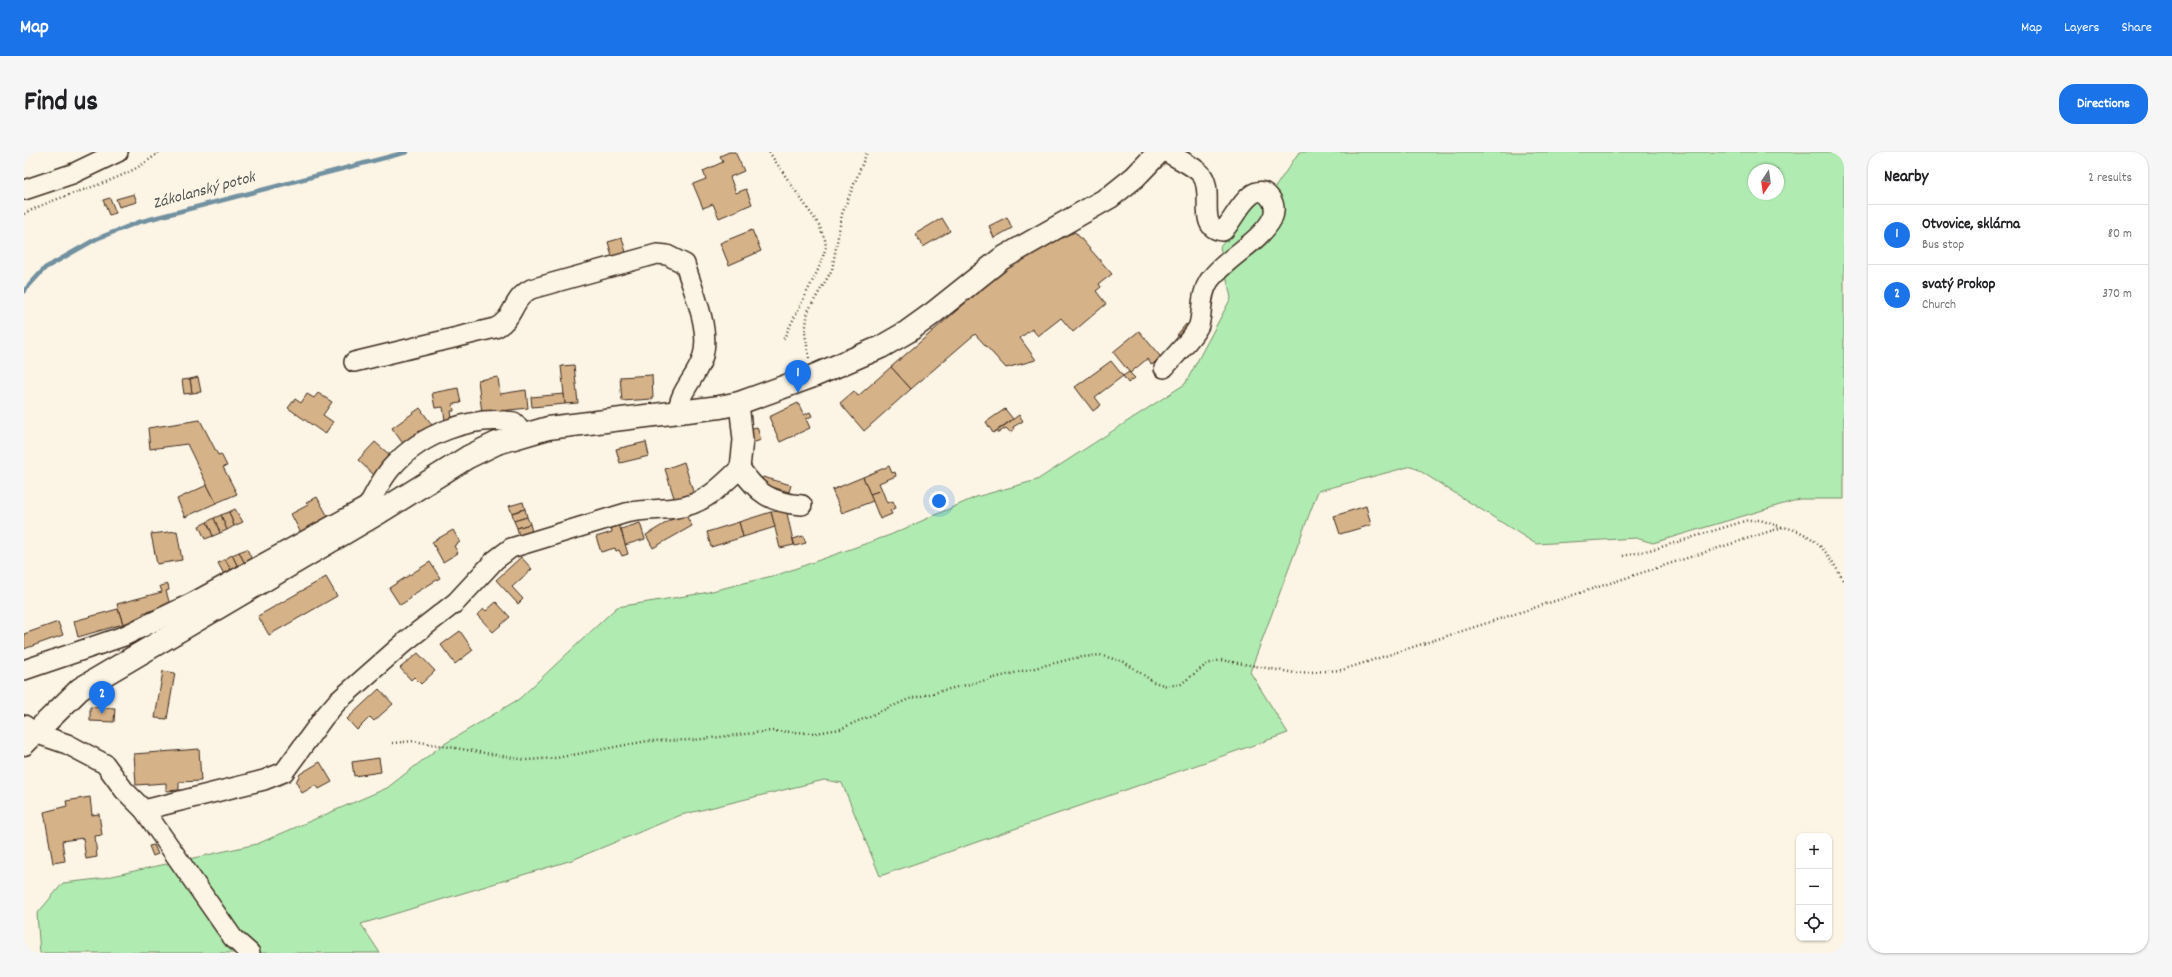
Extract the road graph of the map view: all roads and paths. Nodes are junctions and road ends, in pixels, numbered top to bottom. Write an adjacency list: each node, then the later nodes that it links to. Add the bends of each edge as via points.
1 (118, 152): 7 (street, via 72,174)
2 (159, 152): 8 (path, via 145,164 40,205)
3 (769, 152): 9 (path, via 819,225 826,240 819,268)
4 (867, 152): 12 (path, via 842,214 832,270 808,311 805,333)
5 (1159, 152): 12 (main road, via 1135,177 1110,197 1001,259 907,332 881,347)
6 (1167, 152): 11 (street, via 1201,174 1208,194 1207,217 1212,229 1223,231 1229,226 1244,200 1252,193 1259,192 1270,197 1274,204 1274,212 1272,220 1260,234 1234,255 1209,281 1202,295 1199,327)
7 (24, 190)
8 (24, 214)
9 (783, 340)
10 (354, 362): 14 (street, via 494,328 505,324 517,300 531,289 657,254 667,255 685,264 702,321 704,338 703,358 681,395)
11 (1164, 368)
12 (811, 377): 13 (main road)
13 (739, 402): 14 (main road); 16 (street, via 742,440)
14 (678, 412): 15 (main road, via 587,422)
15 (523, 434): 18 (main road, via 468,457); 18 (street, via 514,422 498,419 474,422 448,430 427,441 392,467)
16 (740, 468): 17 (street, via 751,484 764,495 779,502); 25 (street, via 704,499 689,505 642,509 511,548 495,560 456,602 406,641 337,702 284,772 264,780)
17 (802, 505)
18 (374, 509): 22 (street, via 124,636); 23 (main road, via 80,689)
19 (1783, 527): 20 (path, via 1760,520 1748,520); 21 (path, via 1800,531 1815,541 1831,557); 24 (path, via 1342,670 1295,673 1222,660 1207,664 1181,684 1167,686 1154,682 1124,662 1100,655 1075,658 909,699 840,729 816,733 771,731 694,740 647,741 556,758 526,760 414,741)
20 (1623, 556)
21 (1844, 582)
22 (24, 670)
23 (28, 734): 25 (street, via 67,744 105,764 124,790)
24 (392, 743)
25 (144, 810): 26 (street, via 234,938)
26 (250, 953)

